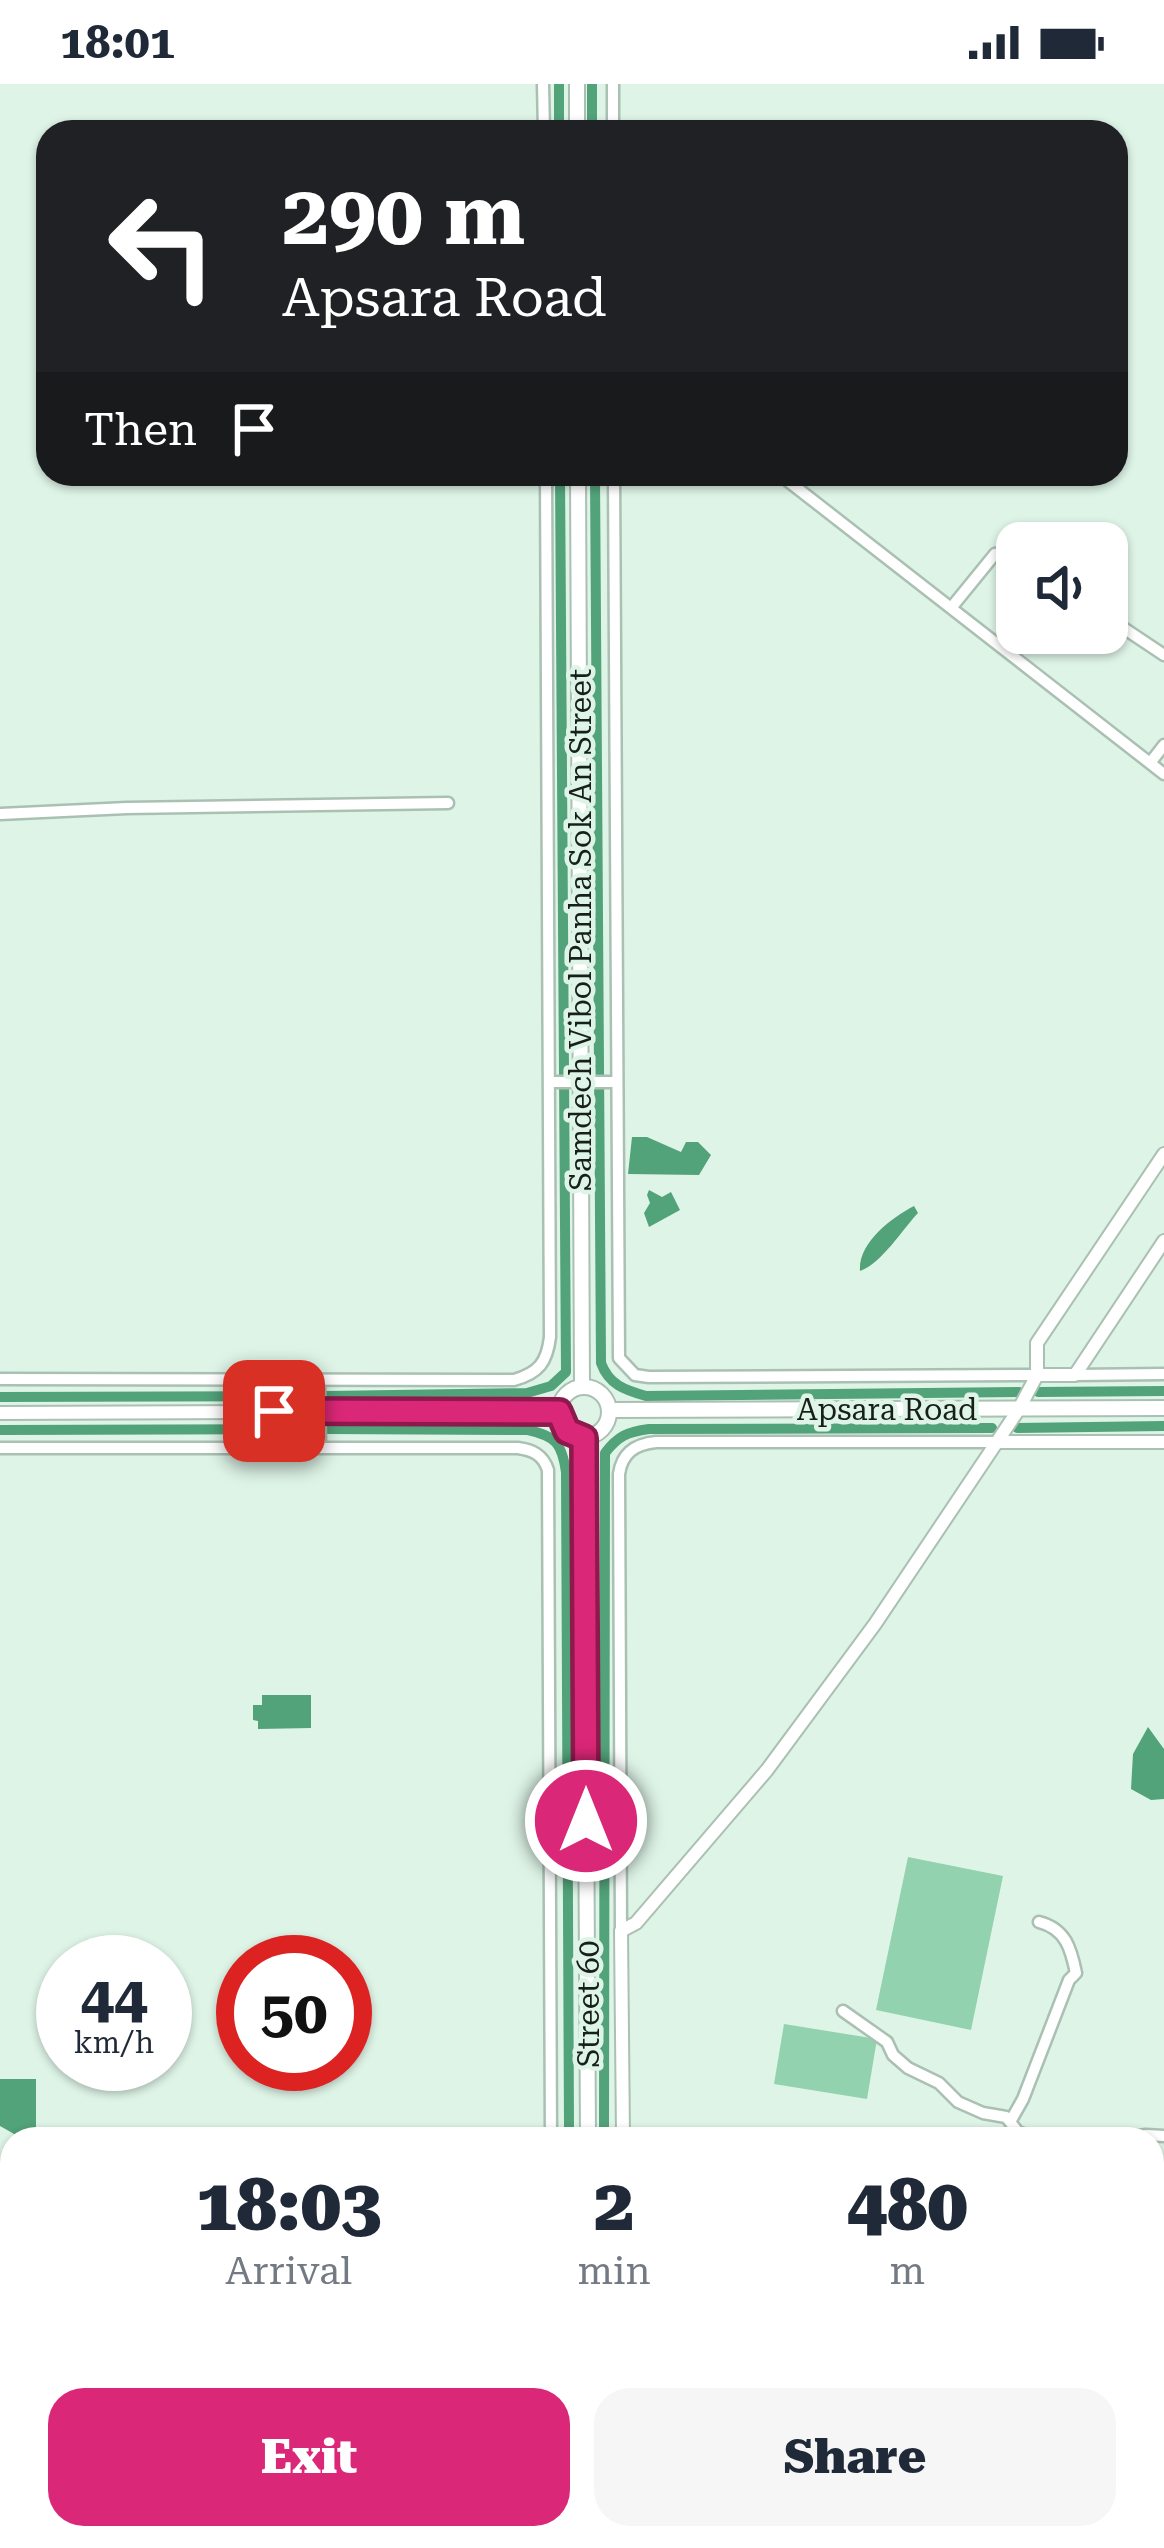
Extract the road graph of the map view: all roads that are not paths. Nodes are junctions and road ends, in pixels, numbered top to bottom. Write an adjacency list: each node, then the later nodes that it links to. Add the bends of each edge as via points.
1 (543, 84): 4 (street)
2 (577, 84): 5 (main road)
3 (613, 84): 6 (street)
4 (544, 120)
5 (577, 120)
6 (613, 120)
7 (546, 486): 20 (street)
8 (578, 486): 21 (main road, Samdech Vibol Panha Sok An Street)
9 (614, 486): 22 (street)
10 (794, 486): 12 (street)
11 (996, 554): 12 (street)
12 (951, 608): 16 (street)
13 (1128, 631): 14 (street)
14 (1164, 655)
15 (1164, 745): 16 (street)
16 (1150, 763): 17 (street)
17 (1164, 774)
18 (448, 803): 19 (street)
19 (0, 814)
20 (552, 1082): 21 (street); 29 (street, via 550,1336 543,1366 514,1379)
21 (580, 1082): 22 (street); 30 (main road, Samdech Vibol Panha Sok An Street)
22 (613, 1082): 26 (street, via 617,1347 635,1375)
23 (1164, 1154): 26 (street, via 1037,1343)
24 (1164, 1241): 27 (street)
25 (1164, 1374): 27 (street)
26 (1037, 1375): 27 (street); 32 (street)
27 (1075, 1375)
28 (0, 1379): 29 (street)
29 (319, 1381): 34 (street)
30 (582, 1387): 33 (main road, via 598,1391); 35 (main road, via 566,1394)
31 (1164, 1408): 32 (main road, Apsara Road)
32 (1019, 1409): 33 (main road, Apsara Road); 38 (street)
33 (610, 1410): 37 (main road, via 602,1431)
34 (319, 1411): 35 (street); 36 (street); 40 (street)
35 (559, 1412): 37 (main road, via 567,1431)
36 (0, 1413)
37 (584, 1438): 47 (main road, Street 60)
38 (998, 1442): 39 (street); 43 (street, via 767,1770); 43 (street, via 656,1442 621,1461)
39 (1164, 1442)
40 (320, 1447): 41 (street); 46 (street, via 531,1449 548,1470)
41 (0, 1448)
42 (1039, 1922): 45 (street, via 1064,1937 1076,1973)
43 (621, 1931): 48 (street)
44 (843, 2011): 45 (street, via 958,2102)
45 (1010, 2122): 49 (street)
46 (551, 2127)
47 (596, 2127)
48 (623, 2127)
49 (1014, 2127)

